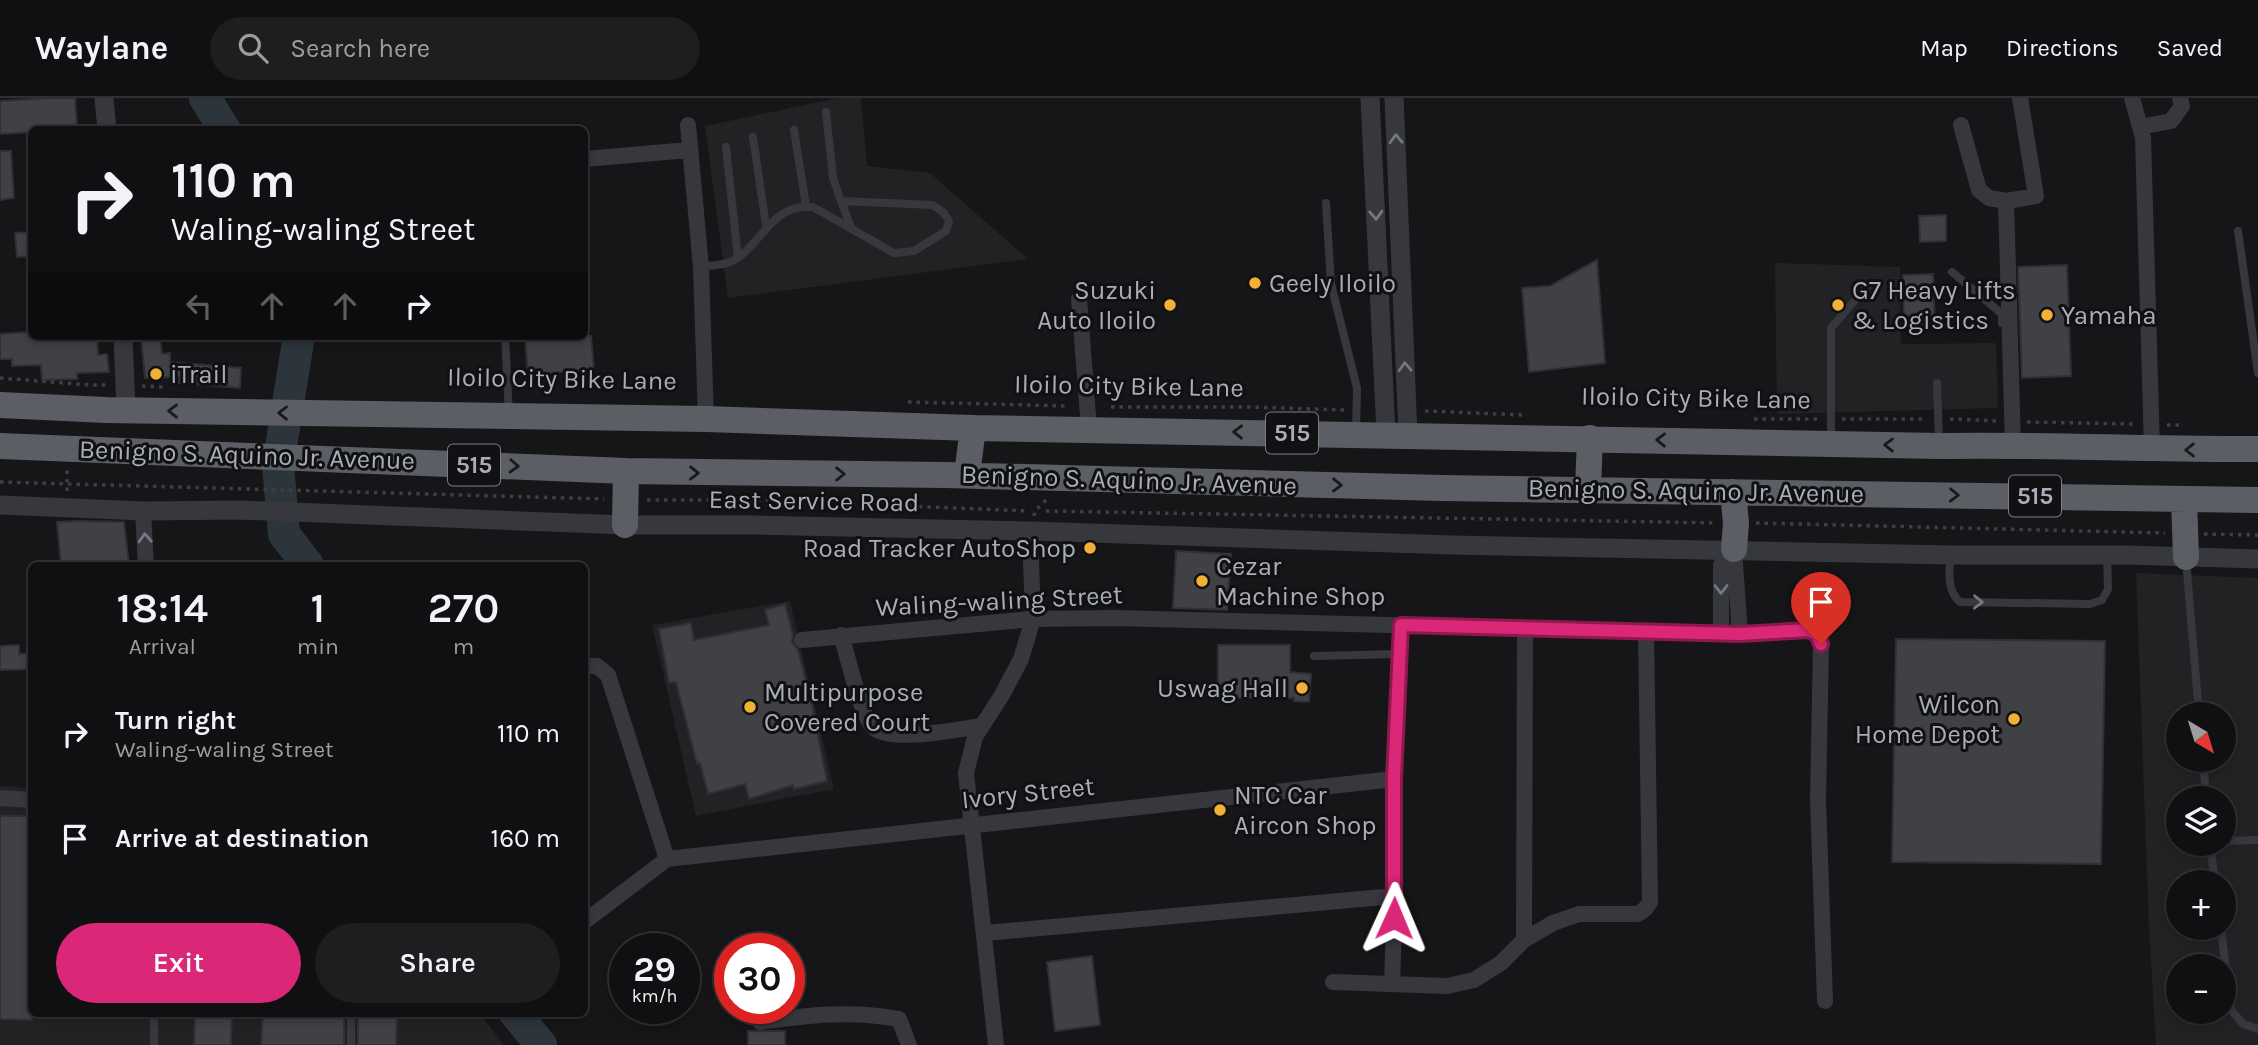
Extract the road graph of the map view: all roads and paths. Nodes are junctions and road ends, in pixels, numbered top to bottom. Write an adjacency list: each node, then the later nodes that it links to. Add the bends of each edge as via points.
1 (104, 98): 10 (street)
2 (1370, 98): 46 (street, one-way to 46)
3 (1394, 98): 46 (street, one-way to 3)
4 (2020, 98): 18 (street, via 2036,196)
5 (2132, 98): 11 (street)
6 (2180, 98): 11 (street, via 2182,106 2171,121)
7 (826, 112): 17 (lane, via 833,178)
8 (688, 125): 15 (street)
9 (1961, 125): 18 (street, via 1979,190 1989,198)
10 (107, 126)
11 (2140, 127): 50 (street)
12 (794, 130): 20 (lane)
13 (753, 136): 21 (lane)
14 (726, 146): 24 (lane)
15 (690, 150): 16 (street); 25 (street)
16 (588, 159)
17 (841, 201): 22 (lane); 22 (lane, via 933,205 949,221 946,231 914,251 894,253)
18 (2006, 201): 49 (street)
19 (1326, 203): 44 (lane, via 1331,284 1357,388)
20 (806, 206): 21 (lane, via 778,216); 22 (lane)
21 (766, 226): 24 (lane)
22 (850, 227)
23 (2238, 231): 31 (lane)
24 (738, 258): 25 (lane)
25 (701, 267): 42 (street)
26 (1952, 271): 49 (lane, via 2002,314)
27 (1868, 285): 48 (lane, via 1831,328)
28 (1079, 299): 40 (street)
29 (123, 340): 35 (street)
30 (505, 340): 39 (lane)
31 (2258, 373)
32 (0, 378): 35 (path, via 90,385)
33 (1937, 383): 41 (lane)
34 (178, 388): 35 (path)
35 (126, 397): 37 (highway, Benigno S. Aquino Jr. Avenue / 515); 39 (highway, Benigno S. Aquino Jr. Avenue / 515, one-way to 35, via 241,412)
36 (899, 402): 40 (path, Iloilo City Bike Lane, via 941,402)
37 (0, 405)
38 (1532, 415): 46 (path)
39 (509, 417): 42 (highway, Benigno S. Aquino Jr. Avenue / 515)
40 (1089, 418): 44 (highway, Benigno S. Aquino Jr. Avenue / 515, one-way to 40); 44 (path, Iloilo City Bike Lane, via 1249,407); 47 (highway, Benigno S. Aquino Jr. Avenue / 515)
41 (1938, 418): 48 (path, Iloilo City Bike Lane); 49 (path, Iloilo City Bike Lane); 53 (lane)
42 (706, 419): 47 (highway, Benigno S. Aquino Jr. Avenue / 515)
43 (1749, 419): 48 (path, Iloilo City Bike Lane)
44 (1356, 423): 46 (highway, Benigno S. Aquino Jr. Avenue / 515)
45 (2192, 425): 50 (path, Iloilo City Bike Lane)
46 (1400, 426): 51 (highway, Benigno S. Aquino Jr. Avenue / 515)
47 (973, 428): 57 (highway)
48 (1831, 432): 51 (highway, Benigno S. Aquino Jr. Avenue / 515, one-way to 51); 53 (highway, Benigno S. Aquino Jr. Avenue / 515, one-way to 48)
49 (2009, 433): 50 (highway, Benigno S. Aquino Jr. Avenue / 515); 50 (path, Iloilo City Bike Lane); 53 (highway, Benigno S. Aquino Jr. Avenue / 515)
50 (2152, 437): 54 (highway, Benigno S. Aquino Jr. Avenue / 515, one-way to 50)
51 (1590, 439): 60 (highway)
52 (0, 446): 56 (highway, Benigno S. Aquino Jr. Avenue / 515, one-way to 56)
53 (1939, 446)
54 (2258, 449)
55 (67, 469): 58 (path)
56 (626, 471): 57 (highway, Benigno S. Aquino Jr. Avenue / 515, one-way to 57); 66 (highway)
57 (967, 475): 60 (highway, Benigno S. Aquino Jr. Avenue / 515, one-way to 60)
58 (67, 476)
59 (0, 482): 66 (path, via 321,492)
60 (1588, 489): 61 (highway, Benigno S. Aquino Jr. Avenue / 515)
61 (1733, 492): 62 (highway, Benigno S. Aquino Jr. Avenue / 515, one-way to 62); 69 (highway)
62 (2184, 499): 63 (highway, Benigno S. Aquino Jr. Avenue / 515); 70 (highway)
63 (2258, 500)
64 (0, 505): 65 (street, East Service Road)
65 (143, 510): 66 (street, East Service Road); 74 (street, one-way to 65)
66 (626, 512): 67 (street, East Service Road, via 757,525); 69 (path, via 759,500)
67 (1030, 531): 69 (street, East Service Road, via 1466,545); 75 (street)
68 (2258, 535): 70 (path)
69 (1735, 536): 70 (path); 71 (street, East Service Road); 79 (street, one-way to 79, via 1721,565); 80 (street)
70 (2185, 545): 72 (street, East Service Road); 73 (street, East Service Road); 86 (lane)
71 (1950, 555): 72 (street, East Service Road); 72 (lane, one-way to 72, via 1950,586 1960,602 2090,604 2102,600 2108,589)
72 (2107, 555)
73 (2258, 559)
74 (146, 562)
75 (1033, 619): 76 (street, Waling-waling Street); 81 (street, Waling-waling Street); 87 (street, via 1021,659)
76 (1401, 625): 77 (street, Waling-waling Street); 83 (street)
77 (1525, 629): 78 (street, Waling-waling Street); 98 (street)
78 (1646, 631): 79 (street, Waling-waling Street); 98 (street, via 1650,902 1637,914 1578,914)
79 (1721, 633): 80 (street, Waling-waling Street)
80 (1740, 634): 102 (street, Waling-waling Street, via 1808,630 1817,634 1821,644 1818,800)
81 (841, 635): 82 (street, Waling-waling Street); 87 (street, via 872,727 882,733 907,735)
82 (802, 640)
83 (1400, 654): 84 (lane); 88 (street)
84 (1314, 656)
85 (588, 666): 94 (street, via 597,666 608,675)
86 (2198, 702)
87 (982, 726): 91 (street, via 965,774)
88 (1394, 779): 91 (street, Ivory Street); 95 (street)
89 (0, 798): 90 (street)
90 (28, 800)
91 (973, 824): 94 (street, Ivory Street); 97 (street)
92 (2258, 840): 93 (lane)
93 (2236, 841)
94 (667, 859): 96 (street)
95 (1395, 896): 97 (street); 101 (street)
96 (588, 919)
97 (985, 933): 110 (street)
98 (1524, 940): 101 (street, via 1501,963 1474,980 1447,986)
99 (2222, 940): 106 (lane, via 2231,1010 2243,1024)
100 (1334, 982): 101 (street)
101 (1392, 984)
102 (1825, 1001)
103 (805, 1016): 109 (street, via 870,1014 899,1019)
104 (155, 1017): 107 (lane)
105 (351, 1017): 108 (lane)
106 (2258, 1029)
107 (154, 1045)
108 (351, 1045)
109 (909, 1045)
110 (996, 1045)

